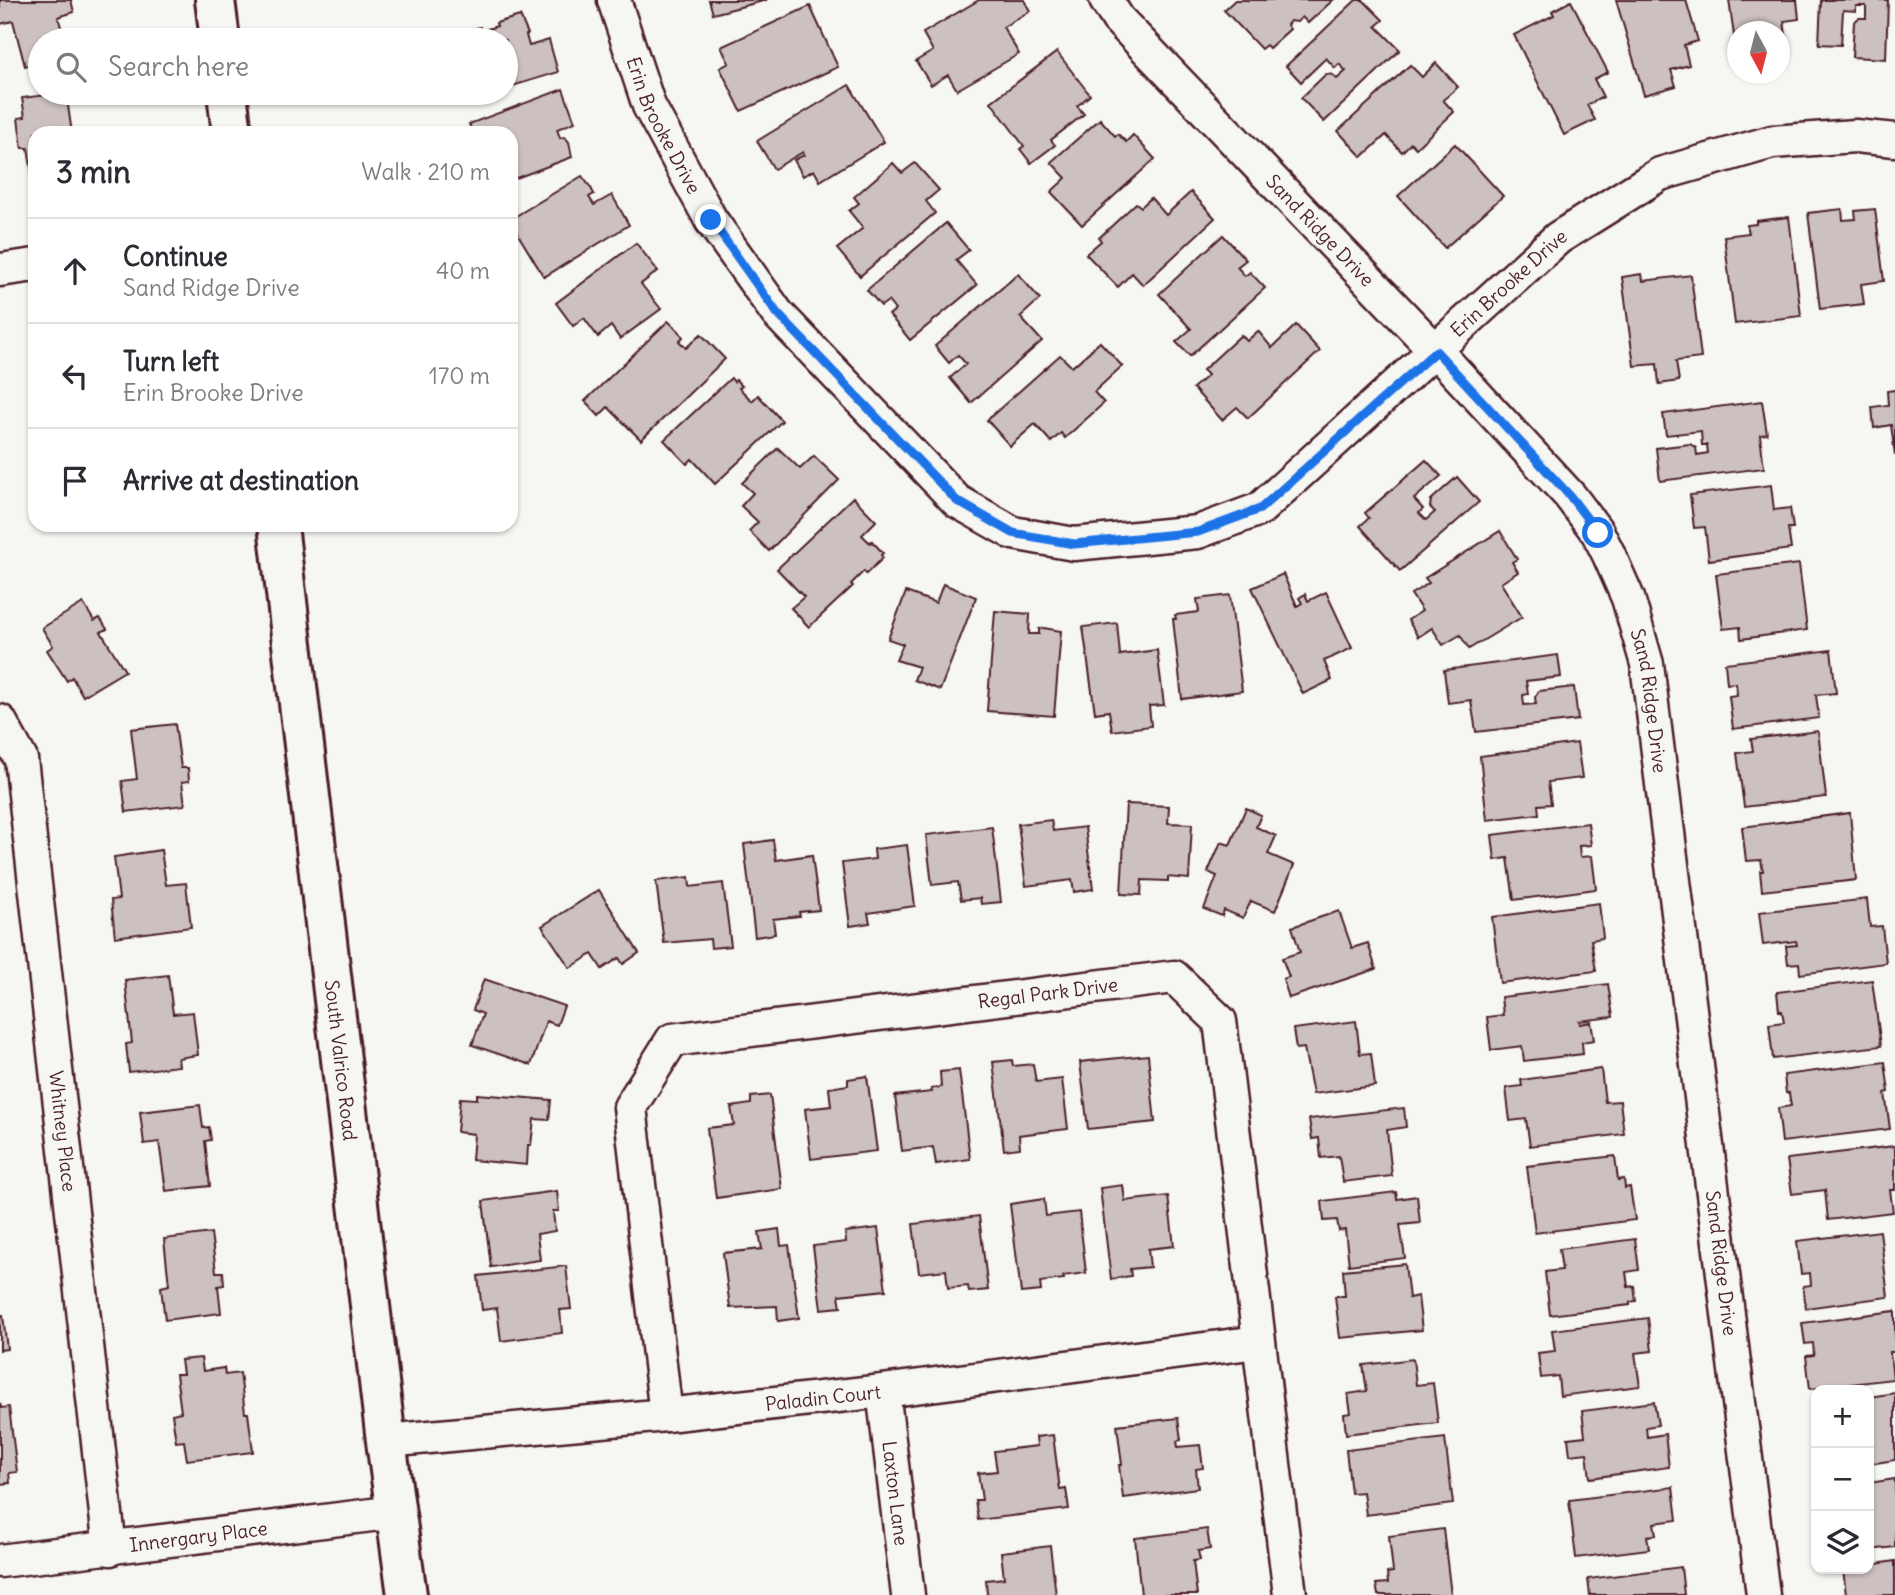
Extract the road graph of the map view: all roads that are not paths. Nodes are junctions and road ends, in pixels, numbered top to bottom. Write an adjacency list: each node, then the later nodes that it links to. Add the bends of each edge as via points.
1 (215, 0): 4 (street)
2 (614, 0): 10 (street, Erin Brooke Drive, via 649,106 711,220 777,313 957,501 1013,533 1074,544 1184,534 1260,509)
3 (1106, 0): 10 (street, Sand Ridge Drive, via 1118,19)
4 (218, 28)
5 (228, 105): 6 (street)
6 (231, 126)
7 (1895, 140): 10 (street, Erin Brooke Drive, via 1855,136 1772,142 1660,174 1558,238)
8 (28, 266): 9 (street)
9 (0, 270)
10 (1436, 351): 23 (street, Sand Ridge Drive, via 1585,515 1614,565 1642,642)
11 (279, 532): 16 (street, South Valrico Road)
12 (0, 721): 18 (street, Whitney Place, via 20,760)
13 (1258, 1342): 14 (street, Paladin Court); 15 (street, Regal Park Drive, via 1220,1021 1174,977 672,1040 630,1107); 22 (street, Regal Park Drive)
14 (883, 1391): 15 (street, Paladin Court); 21 (street, Laxton Lane)
15 (666, 1415): 16 (street, Paladin Court)
16 (386, 1441): 17 (street, South Valrico Road)
17 (396, 1512): 18 (street, Innergary Place); 20 (street, South Valrico Road)
18 (110, 1549): 19 (street, Innergary Place)
19 (0, 1561)
20 (407, 1595)
21 (908, 1595)
22 (1290, 1595)
23 (1763, 1595)

